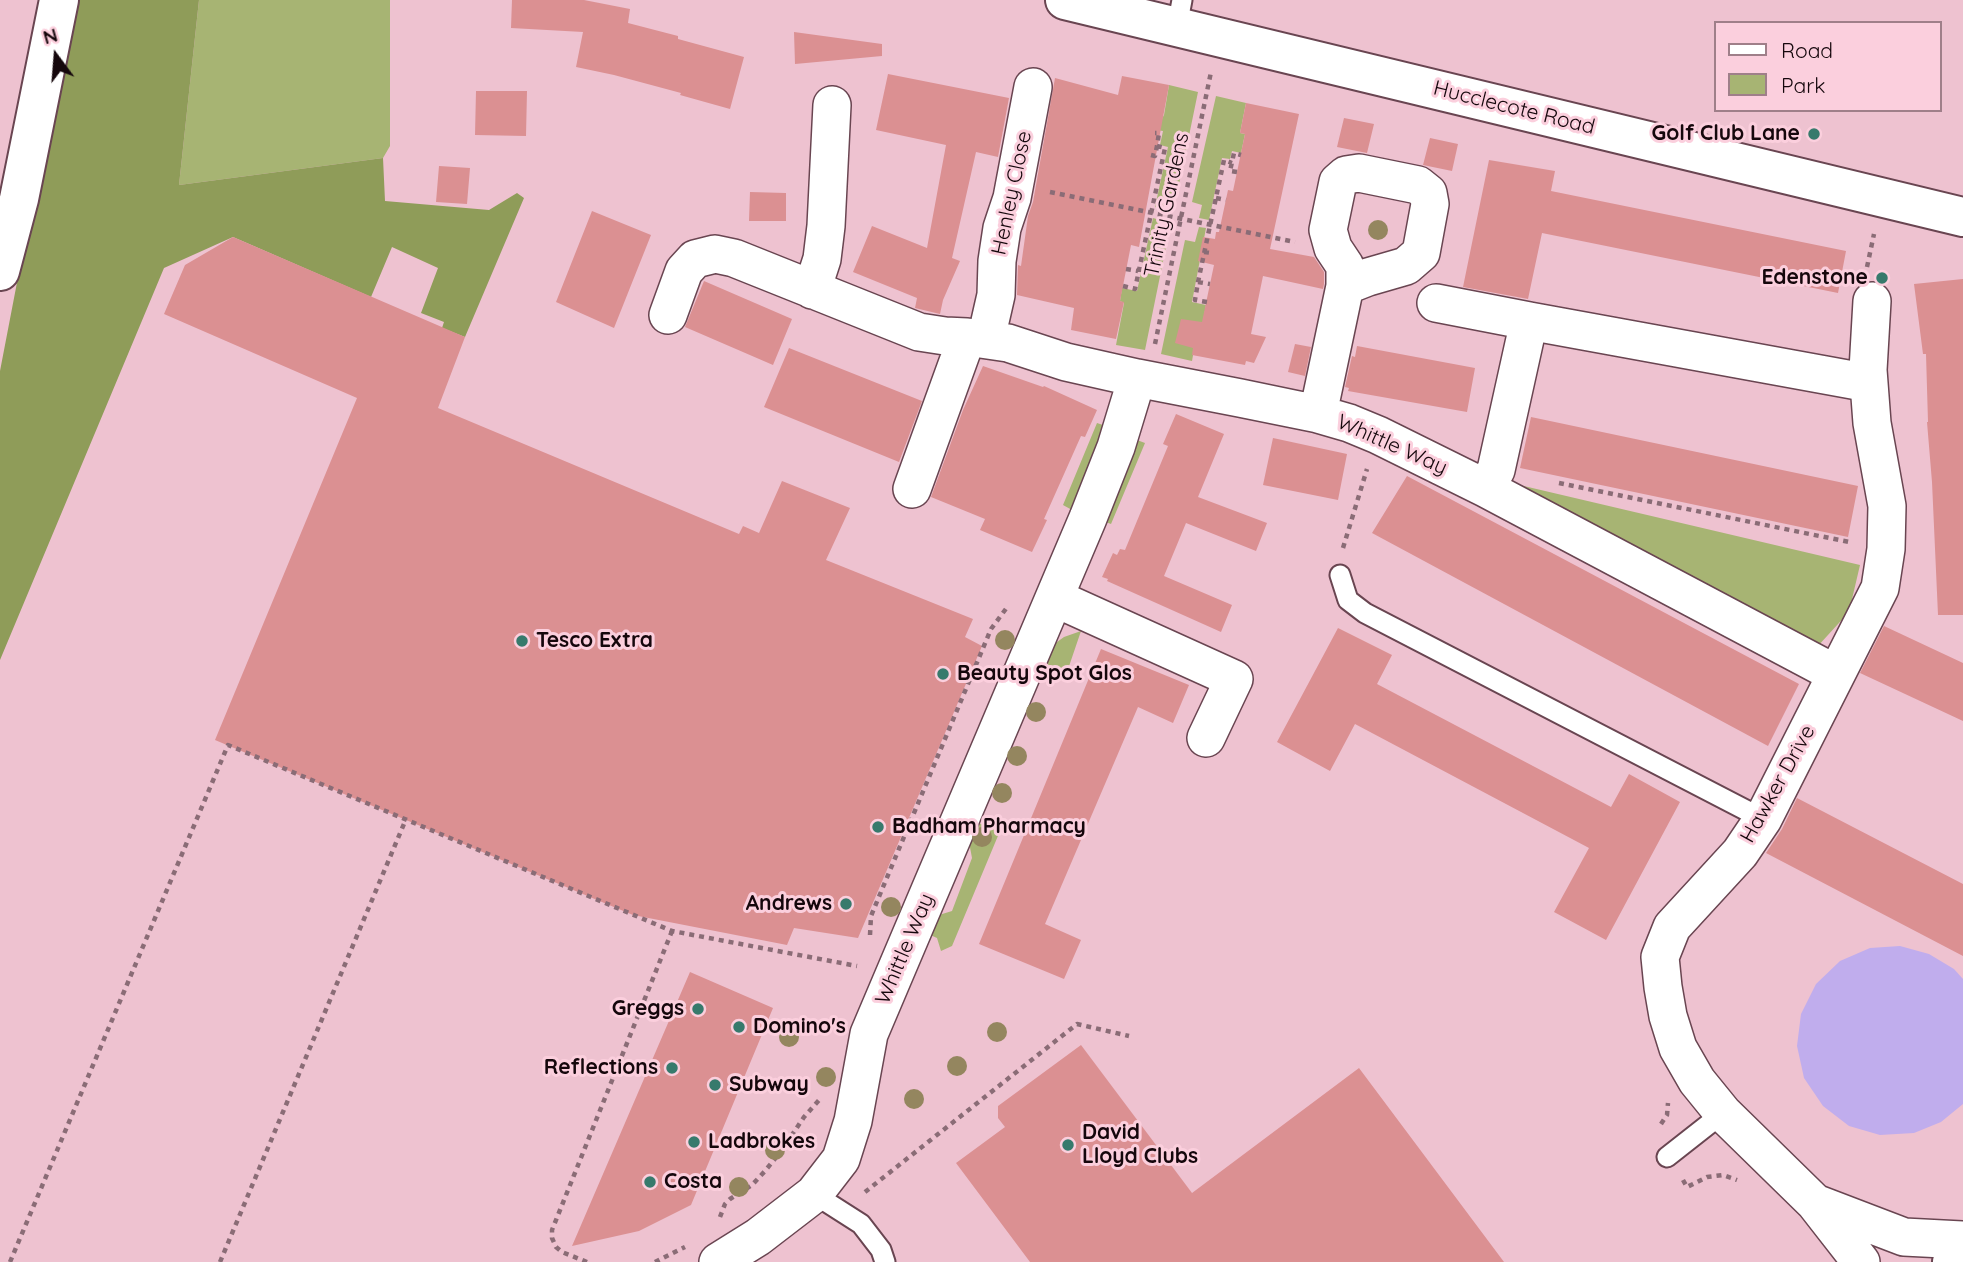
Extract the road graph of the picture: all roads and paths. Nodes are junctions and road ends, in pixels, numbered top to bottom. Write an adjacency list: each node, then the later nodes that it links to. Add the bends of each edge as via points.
1 (59, 0): 27 (street)
2 (1065, 0): 3 (street, Hucclecote Road)
3 (1180, 13): 4 (street, Hucclecote Road)
4 (1221, 37): 17 (street, Hucclecote Road); 21 (path, Trinity Gardens)
5 (1033, 87): 14 (street, Henley Close)
6 (832, 105): 33 (street, via 822,259)
7 (1155, 133): 8 (path, via 1159,133)
8 (1157, 146): 9 (path, via 1155,156); 15 (path, via 1165,148)
9 (1151, 155)
10 (1241, 155): 11 (path, via 1234,153)
11 (1232, 163): 12 (path, via 1230,171); 16 (path, via 1224,160)
12 (1237, 172)
13 (1150, 183): 15 (path)
14 (1014, 184): 19 (path); 39 (street, Henley Close, via 1002,228 996,295)
15 (1157, 184): 19 (path)
16 (1216, 198): 18 (path); 22 (path)
17 (1882, 198): 20 (street, Hucclecote Road); 34 (path, via 1864,278)
18 (1226, 200)
19 (1151, 212): 21 (path); 28 (path)
20 (1963, 217)
21 (1180, 219): 22 (path); 40 (path, Trinity Gardens)
22 (1210, 225): 23 (path); 24 (path)
23 (1204, 251): 25 (path); 29 (path)
24 (1335, 251): 32 (street, via 1345,266); 32 (street, via 1328,230 1338,182 1346,175 1359,173 1418,185 1428,193 1421,253 1406,266)
25 (1212, 253)
26 (1126, 269): 28 (path)
27 (0, 271)
28 (1138, 271): 31 (path, via 1135,289)
29 (1198, 282): 30 (path); 35 (path, via 1195,300)
30 (1210, 284)
31 (1123, 286)
32 (1345, 286): 42 (street)
33 (812, 290): 37 (street, via 715,254 695,259 684,271); 39 (street, via 919,332)
34 (1872, 301): 41 (street, Hawker Drive)
35 (1207, 302)
36 (1436, 303): 38 (street)
37 (668, 315)
38 (1529, 321): 41 (street); 44 (street)
39 (977, 338): 40 (street); 45 (street, Henley Close)
40 (1142, 380): 42 (street, Whittle Way); 48 (street, Whittle Way)
41 (1869, 383): 46 (street, Hawker Drive, via 1887,506)
42 (1318, 414): 43 (street, Whittle Way)
43 (1378, 435): 44 (street, Whittle Way); 47 (path, via 1343,550)
44 (1490, 479): 46 (path); 50 (street, Whittle Way)
45 (912, 489)
46 (1886, 549): 50 (street, Hawker Drive, via 1880,588)
47 (1340, 575): 53 (lane, via 1348,600 1365,613)
48 (1055, 598): 51 (street, via 1234,679); 62 (street, Whittle Way, via 869,1034 853,1121 841,1158)
49 (1011, 602): 55 (path, via 991,629 883,887 871,916)
50 (1836, 674): 53 (street, Hawker Drive)
51 (1206, 738)
52 (406, 819): 54 (path); 67 (path, via 228,745); 68 (path)
53 (1763, 819): 59 (street, Hawker Drive, via 1740,853 1671,927 1660,957 1668,1016 1678,1048)
54 (672, 931): 56 (path); 69 (path, via 552,1230 556,1247)
55 (870, 942)
56 (865, 967)
57 (1129, 1036): 62 (path, via 1077,1024 864,1192)
58 (822, 1098): 65 (path, via 765,1171 725,1204)
59 (1723, 1113): 60 (lane); 63 (street, Hawker Drive)
60 (1667, 1157): 61 (path, via 1687,1187 1723,1175)
61 (1747, 1185)
62 (814, 1194): 65 (street, Whittle Way, via 758,1237); 71 (lane, via 861,1224)
63 (1815, 1203): 64 (street, Hawker Drive, via 1904,1237); 72 (street, Hawker Drive)
64 (1963, 1240)
65 (708, 1244): 70 (path)
66 (1963, 1254): 73 (street)
67 (10, 1262)
68 (220, 1262)
69 (587, 1262)
70 (655, 1262)
71 (885, 1262)
72 (1861, 1262)
73 (1952, 1262)

